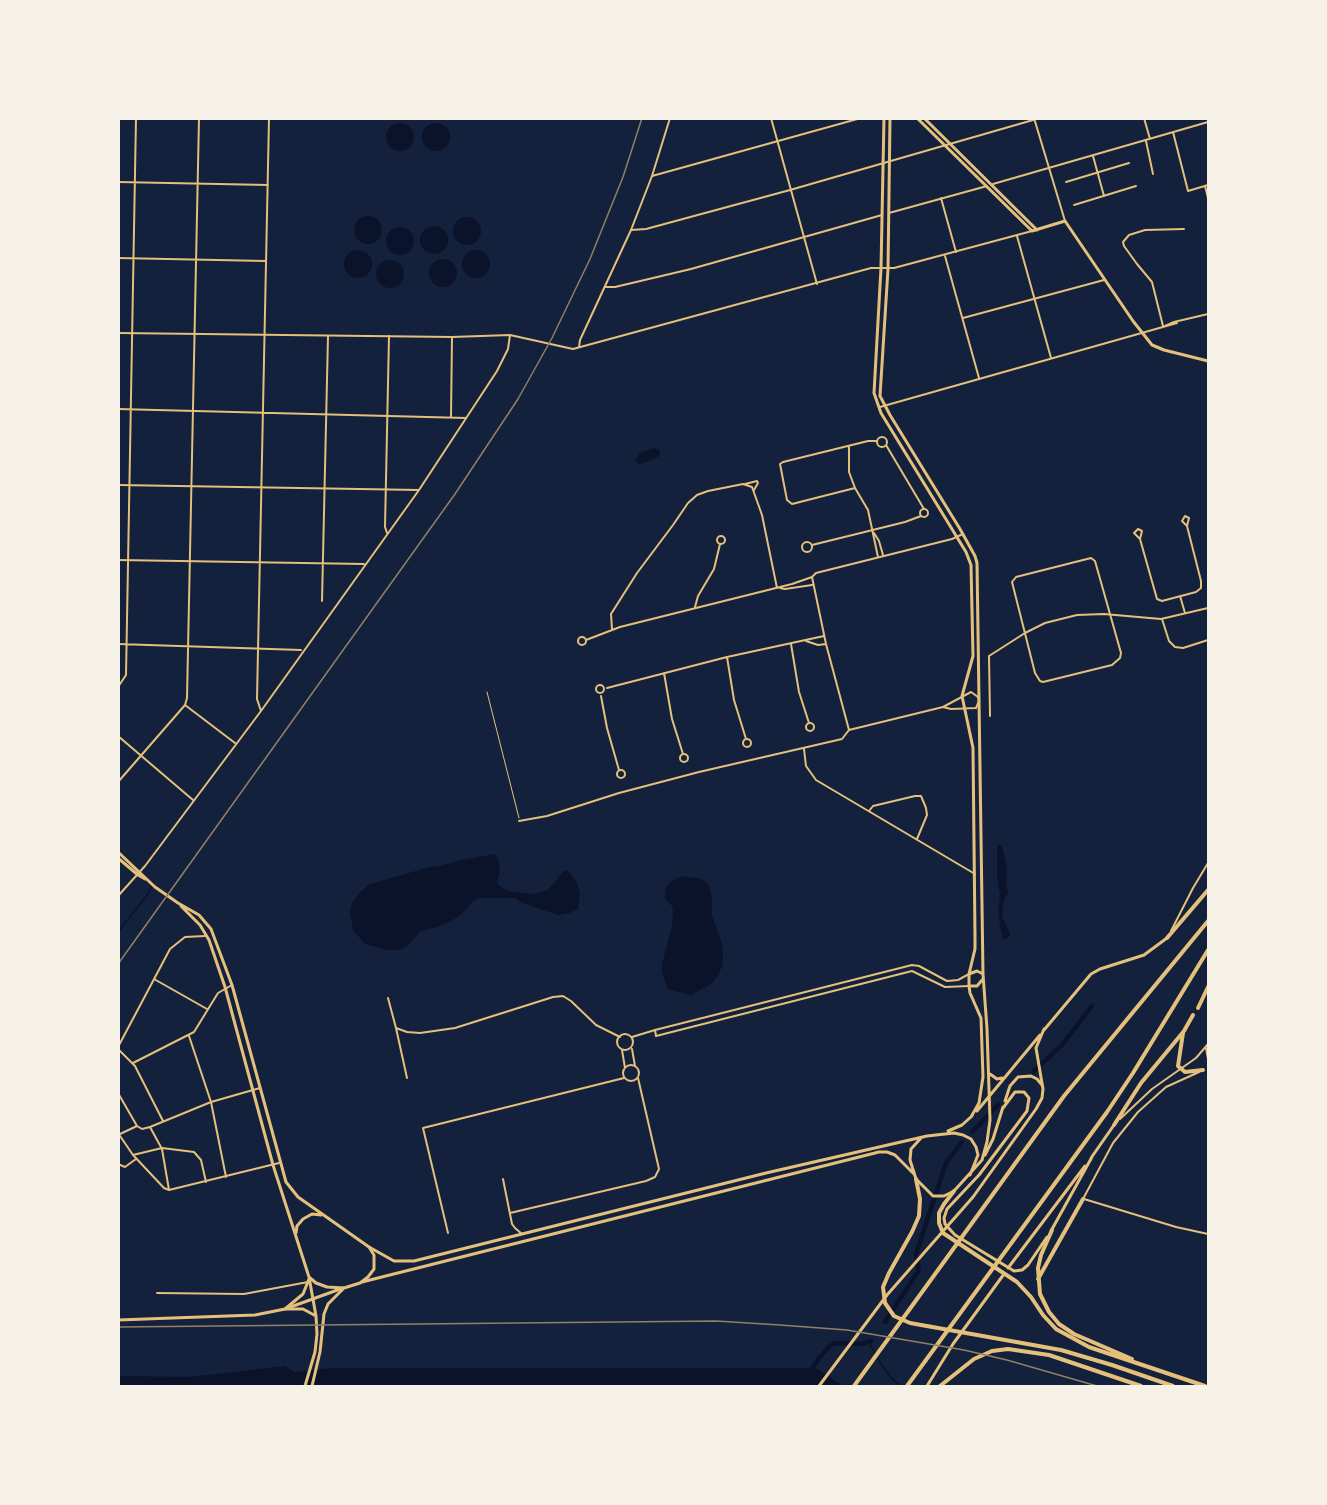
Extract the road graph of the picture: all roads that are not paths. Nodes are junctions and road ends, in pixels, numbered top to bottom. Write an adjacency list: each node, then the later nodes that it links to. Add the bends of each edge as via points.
1 (136, 118): 30 (street)
2 (199, 118): 32 (street)
3 (269, 118): 34 (street)
4 (771, 118): 17 (street)
5 (861, 118): 17 (street)
6 (884, 118): 24 (main road)
7 (890, 118): 22 (main road)
8 (917, 118): 20 (main road)
9 (924, 118): 19 (main road)
10 (1040, 118): 13 (street)
11 (1144, 118): 16 (street)
12 (670, 119): 28 (street)
13 (1034, 119): 19 (street); 25 (street)
14 (1209, 122): 15 (street)
15 (1173, 132): 16 (street); 37 (street, via 1188,191)
16 (1150, 139): 18 (street)
17 (778, 141): 28 (street); 38 (street)
18 (1145, 141): 21 (street); 27 (street)
19 (950, 144): 20 (street); 33 (main road)
20 (945, 146): 22 (street); 35 (main road)
21 (1093, 156): 25 (street); 26 (street)
22 (890, 162): 24 (street); 43 (main road)
23 (1129, 163): 26 (street)
24 (883, 164): 38 (street); 44 (main road)
25 (1049, 169): 33 (street); 45 (street)
26 (1098, 173): 31 (street); 39 (street)
27 (1153, 174)
28 (652, 176): 47 (street)
29 (118, 182): 30 (street)
30 (135, 182): 32 (street); 55 (street)
31 (1066, 182)
32 (198, 183): 34 (street); 56 (street)
33 (992, 184): 35 (street); 48 (main road)
34 (268, 185): 57 (street)
35 (986, 186): 40 (street); 49 (main road)
36 (1136, 186): 39 (street)
37 (1207, 186): 41 (street)
38 (790, 190): 47 (street); 51 (street)
39 (1104, 196): 42 (street)
40 (941, 198): 43 (street); 52 (street)
41 (1209, 198)
42 (1074, 205)
43 (889, 213): 59 (main road)
44 (882, 215): 51 (street); 58 (main road)
45 (1065, 221): 48 (main road); 60 (main road)
46 (1184, 229): 66 (street, via 1144,230 1129,235 1123,242 1152,282)
47 (631, 230): 62 (street)
48 (1037, 230): 49 (main road)
49 (1032, 231): 50 (street)
50 (1017, 236): 52 (street); 63 (street)
51 (804, 237): 61 (street); 62 (street, via 691,269)
52 (956, 252): 53 (street)
53 (945, 256): 59 (street); 65 (street)
54 (118, 258): 55 (street)
55 (134, 258): 56 (street); 69 (street)
56 (196, 259): 57 (street); 70 (street)
57 (267, 261): 72 (street)
58 (881, 268): 59 (street); 61 (street); 81 (main road, via 873,387)
59 (888, 268): 80 (main road, via 879,391)
60 (1104, 280): 63 (street); 68 (main road)
61 (817, 284): 76 (street)
62 (605, 287): 76 (street)
63 (1034, 298): 65 (street); 77 (street)
64 (1209, 314): 66 (street)
65 (963, 318): 79 (street)
66 (1164, 326): 68 (street)
67 (118, 333): 69 (street)
68 (1142, 333): 77 (street); 78 (main road, via 1157,348)
69 (132, 334): 70 (street); 83 (street)
70 (195, 335): 72 (street); 84 (street)
71 (510, 335): 75 (street); 76 (street, via 566,348); 89 (street, via 503,359)
72 (265, 336): 73 (street); 85 (street)
73 (328, 336): 74 (street); 86 (street)
74 (389, 336): 75 (street); 87 (street)
75 (452, 337): 88 (street)
76 (579, 347)
77 (1051, 358): 79 (street)
78 (1209, 362)
79 (979, 378): 80 (street)
80 (884, 405): 81 (street); 108 (main road)
81 (879, 407): 109 (main road)
82 (118, 409): 83 (street)
83 (130, 409): 84 (street); 95 (street)
84 (193, 411): 85 (street); 96 (street)
85 (264, 413): 86 (street); 97 (street)
86 (326, 413): 87 (street); 99 (street)
87 (388, 415): 88 (street); 100 (street)
88 (451, 416): 89 (street)
89 (466, 418): 101 (street)
90 (877, 441): 91 (street, via 880,447); 91 (street, via 883,437); 92 (street)
91 (886, 445): 103 (street)
92 (849, 446): 98 (street); 98 (street, via 783,462 780,468 787,500 792,504)
93 (743, 484): 102 (street); 102 (street, via 757,481); 131 (street, via 702,492 688,503 611,614)
94 (118, 485): 95 (street)
95 (129, 485): 96 (street); 116 (street)
96 (192, 486): 97 (street); 117 (street)
97 (262, 487): 99 (street); 118 (street)
98 (855, 488): 106 (street, via 865,503)
99 (324, 489): 100 (street); 120 (street)
100 (386, 490): 101 (street); 107 (street)
101 (419, 490): 107 (street)
102 (754, 490): 123 (street)
103 (924, 509): 104 (street); 104 (street, via 928,514)
104 (921, 516): 106 (street)
105 (1187, 526): 124 (street, via 1202,586)
106 (873, 530): 112 (street); 113 (street); 114 (street)
107 (387, 534): 119 (street)
108 (963, 534): 109 (street); 153 (main road, via 977,563)
109 (957, 537): 113 (street); 152 (main road, via 971,565 973,656)
110 (1140, 539): 124 (street, via 1155,597 1162,601)
111 (720, 544): 126 (street, via 714,569)
112 (812, 545)
113 (883, 556): 114 (street)
114 (878, 558): 121 (street)
115 (118, 560): 116 (street)
116 (128, 560): 117 (street); 140 (street)
117 (190, 562): 118 (street); 141 (street)
118 (261, 563): 120 (street); 142 (street)
119 (364, 564): 120 (street); 143 (street)
120 (323, 565): 125 (street)
121 (812, 577): 122 (street); 123 (street)
122 (812, 585): 123 (street); 133 (street)
123 (777, 588): 126 (street)
124 (1180, 596): 128 (street)
125 (322, 601)
126 (695, 607): 131 (street)
127 (1209, 608): 128 (street)
128 (1185, 615): 130 (street)
129 (1111, 616): 130 (street); 132 (street, via 1077,615); 132 (street, via 1121,653 1118,662 1043,682 1037,679); 132 (street, via 1091,558 1014,580)
130 (1162, 619): 135 (street, via 1175,647)
131 (613, 630): 134 (street)
132 (1025, 633): 158 (street, via 989,656)
133 (824, 636): 136 (street); 139 (street)
134 (586, 640)
135 (1209, 640)
136 (806, 641): 137 (street); 139 (street)
137 (791, 643): 144 (street); 159 (street)
138 (118, 644): 140 (street)
139 (826, 644): 160 (street)
140 (126, 645): 141 (street); 146 (street, via 126,675)
141 (189, 647): 142 (street); 154 (street)
142 (259, 648): 143 (street); 157 (street, via 257,699)
143 (303, 650): 157 (street)
144 (727, 657): 145 (street); 162 (street)
145 (664, 673): 147 (street); 165 (street)
146 (118, 687)
147 (605, 687): 148 (street); 150 (street, via 597,687)
148 (603, 691): 150 (street); 151 (street)
149 (487, 692): 171 (lane)
150 (598, 692): 151 (street)
151 (601, 696): 167 (street)
152 (962, 696): 153 (street, via 971,692); 155 (street); 156 (main road)
153 (979, 701): 156 (street, via 972,710); 186 (main road)
154 (185, 705): 163 (street); 166 (street)
155 (943, 707): 156 (street); 160 (street)
156 (964, 707): 177 (main road, via 972,739)
157 (261, 711): 163 (street)
158 (990, 716)
159 (809, 723)
160 (849, 730): 164 (street, via 842,739)
161 (118, 736): 166 (street)
162 (746, 739)
163 (236, 744): 169 (street)
164 (803, 748): 170 (street, via 806,766 816,780); 171 (street)
165 (683, 754)
166 (141, 756): 168 (street); 169 (street)
167 (619, 770)
168 (118, 782)
169 (193, 800): 176 (street)
170 (869, 811): 172 (street); 172 (street, via 873,806 921,796 927,815)
171 (519, 821)
172 (917, 839): 177 (street)
173 (118, 852): 176 (main road)
174 (118, 858): 176 (main road)
175 (1209, 863): 183 (street)
176 (139, 873): 179 (street); 180 (main road)
177 (975, 874): 185 (main road, via 975,949)
178 (1209, 890): 183 (highway)
179 (118, 896)
180 (178, 903): 182 (main road); 188 (main road, via 199,915 211,929)
181 (1209, 921): 273 (highway, via 1071,1088)
182 (208, 935): 187 (street, via 175,943); 190 (main road)
183 (1167, 938): 197 (main road, via 1144,955 1091,974)
184 (1209, 950): 274 (highway, via 1127,1082)
185 (969, 974): 186 (main road, via 976,971); 189 (main road); 198 (street, via 947,981 912,964)
186 (983, 976): 189 (main road, via 979,985); 214 (main road)
187 (154, 979): 194 (street); 205 (street)
188 (232, 985): 190 (street); 220 (main road)
189 (969, 986): 198 (street, via 945,987 912,971 656,1036); 226 (main road, via 981,1018 983,1077 979,1103)
190 (225, 987): 194 (street); 221 (main road)
191 (1209, 987): 193 (highway)
192 (388, 998): 196 (street)
193 (1198, 1008)
194 (208, 1009): 200 (street)
195 (1193, 1015): 199 (highway)
196 (396, 1029): 201 (street, via 420,1033 448,1030 563,996 596,1025); 215 (street)
197 (1044, 1029): 218 (main road); 219 (main road, via 1036,1048)
198 (655, 1030): 202 (street)
199 (1184, 1032): 212 (highway, via 1177,1063); 228 (highway, via 1141,1083)
200 (189, 1036): 209 (street); 224 (street)
201 (620, 1037): 202 (street); 207 (street, via 618,1044)
202 (632, 1037): 204 (street)
203 (1209, 1044): 206 (street)
204 (632, 1047): 207 (street); 210 (street)
205 (118, 1048): 209 (street)
206 (1206, 1048): 208 (street); 212 (street)
207 (622, 1050): 211 (street)
208 (1209, 1059)
209 (133, 1063): 227 (street)
210 (635, 1066): 211 (street); 217 (street)
211 (625, 1068): 216 (street)
212 (1181, 1070): 213 (highway); 228 (street, via 1152,1089)
213 (1206, 1070): 250 (street, via 1166,1087 1138,1112 1113,1143)
214 (989, 1073): 218 (main road, via 995,1079); 223 (main road)
215 (407, 1078)
216 (624, 1078): 217 (street, via 631,1082); 254 (street, via 423,1128)
217 (638, 1078): 251 (street, via 659,1169 655,1177)
218 (1004, 1078): 223 (main road)
219 (1043, 1087): 225 (main road, via 1031,1076 1018,1077 1010,1086); 272 (main road, via 1034,1113 973,1197 887,1295)
220 (260, 1088): 221 (street); 239 (main road)
221 (253, 1089): 224 (street); 241 (main road)
222 (119, 1093): 229 (street)
223 (989, 1096): 226 (main road); 238 (main road, via 990,1120)
224 (211, 1102): 227 (street); 244 (street)
225 (1003, 1108): 238 (main road); 253 (main road, via 1015,1092 1024,1092 1029,1098 1027,1111 979,1175 947,1209 945,1224 955,1235 1014,1271 1028,1265)
226 (971, 1117): 231 (main road)
227 (163, 1121): 230 (street)
228 (1114, 1125): 236 (main road)
229 (137, 1126): 230 (street); 232 (street)
230 (150, 1126): 234 (street)
231 (946, 1132): 233 (main road); 243 (main road, via 965,1136 975,1144 978,1159)
232 (119, 1133): 235 (street)
233 (927, 1136): 242 (main road, via 910,1149); 255 (main road)
234 (162, 1148): 235 (street); 247 (street, via 197,1154); 248 (street)
235 (134, 1155): 237 (street)
236 (1092, 1156): 253 (main road); 275 (main road, via 949,1349)
237 (136, 1159): 240 (street, via 125,1167); 248 (street)
238 (982, 1160): 243 (main road)
239 (279, 1163): 241 (street); 252 (main road, via 289,1188)
240 (118, 1164)
241 (273, 1165): 244 (street); 257 (main road)
242 (914, 1174): 246 (main road); 262 (main road, via 895,1155 879,1152)
243 (970, 1175): 249 (main road)
244 (226, 1177): 247 (street)
245 (503, 1179): 251 (street)
246 (916, 1179): 249 (main road, via 933,1196); 278 (highway, via 920,1213 885,1281 883,1294 894,1316 910,1323 1061,1350)
247 (206, 1182): 248 (street)
248 (169, 1190)
249 (954, 1191): 269 (highway, via 939,1216 946,1236 1017,1282 1050,1324 1065,1335)
250 (1083, 1199): 256 (street); 260 (highway)
251 (510, 1213): 255 (street, via 514,1228)
252 (323, 1215): 257 (main road, via 312,1214 303,1219 297,1226); 258 (main road)
253 (1052, 1230): 260 (highway, via 1039,1261)
254 (448, 1233)
255 (522, 1234): 258 (main road, via 414,1261 394,1261)
256 (1209, 1234)
257 (296, 1237): 259 (main road)
258 (369, 1247): 262 (main road, via 374,1269)
259 (309, 1277): 261 (main road); 263 (main road, via 321,1285); 265 (main road)
260 (1038, 1280): 269 (highway, via 1045,1307 1063,1327)
261 (308, 1282): 264 (street, via 244,1294); 266 (main road, via 300,1297)
262 (360, 1283): 263 (main road)
263 (344, 1288): 265 (main road); 271 (main road, via 324,1314)
264 (157, 1293)
265 (314, 1298): 266 (main road); 267 (main road)
266 (285, 1309): 267 (main road, via 303,1309); 268 (main road, via 255,1315)
267 (316, 1316): 270 (main road, via 316,1342)
268 (118, 1320)
269 (1166, 1373): 279 (highway)
270 (305, 1386)
271 (312, 1386)
272 (819, 1386)
273 (854, 1386)
274 (907, 1386)
275 (927, 1386)
276 (940, 1386): 277 (highway, via 974,1359 1008,1349 1049,1355)
277 (1141, 1386)
278 (1173, 1386)
279 (1205, 1386)

